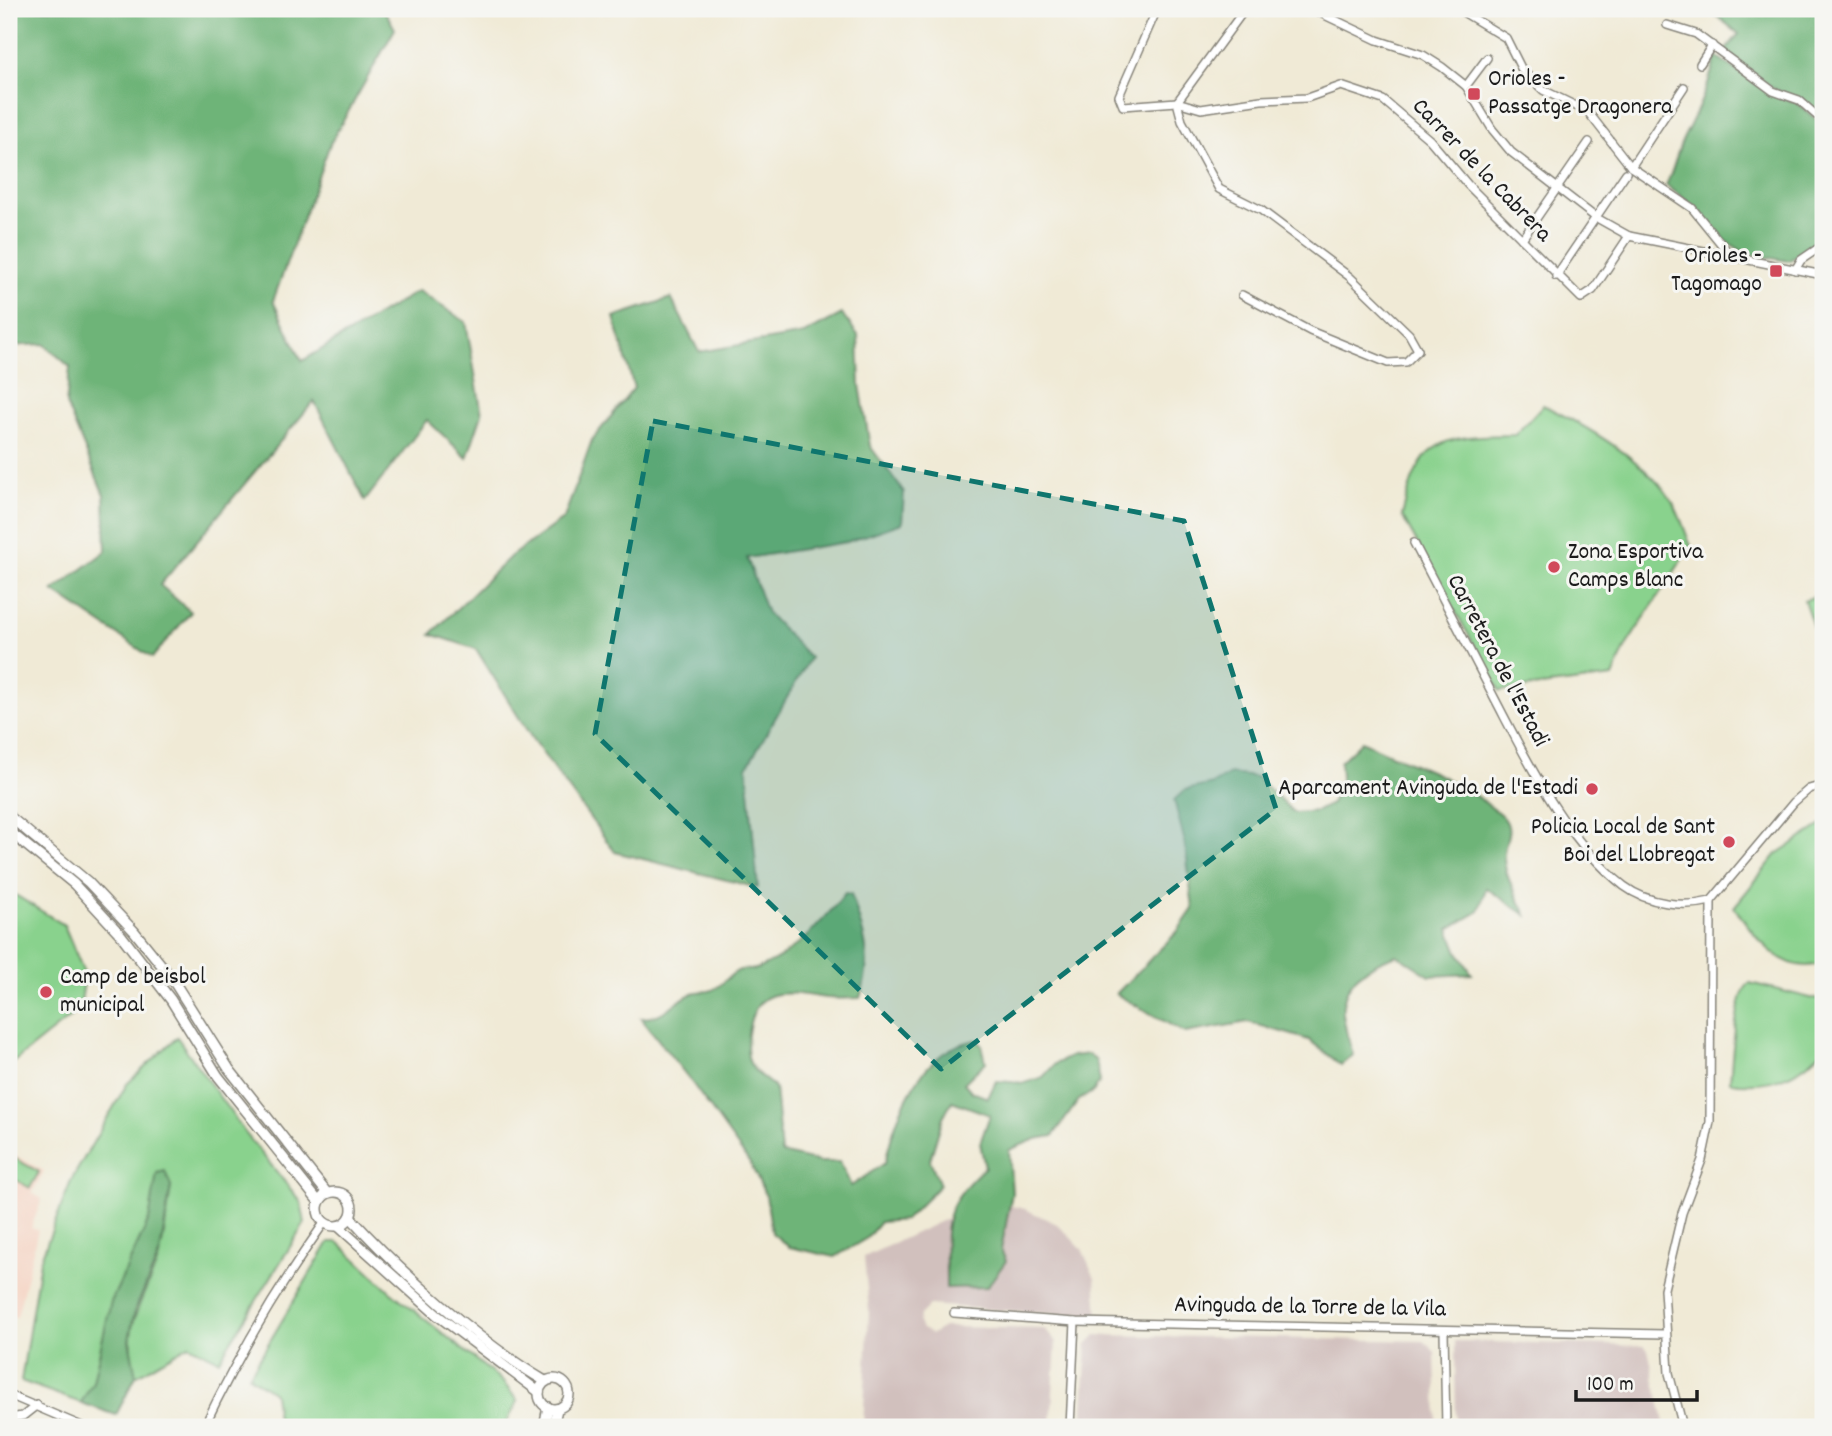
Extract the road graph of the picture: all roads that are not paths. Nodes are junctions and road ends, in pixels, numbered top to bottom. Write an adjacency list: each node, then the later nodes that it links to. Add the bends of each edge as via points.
1 (1157, 9): 11 (street, Carrer de la Cabrera, via 1119,101 1129,107)
2 (1245, 9): 11 (street)
3 (1312, 9): 9 (street, via 1377,40 1423,55)
4 (1458, 9): 14 (street, via 1506,38 1522,70 1544,90 1588,112)
5 (1667, 25): 6 (street, via 1686,29)
6 (1713, 45): 8 (street); 12 (street, via 1773,91 1799,100)
7 (1487, 58): 9 (street)
8 (1700, 64)
9 (1466, 86): 15 (street, via 1504,145)
10 (1684, 87): 14 (street)
11 (1177, 102): 18 (street, Carrer de la Cabrera, via 1201,109 1307,99 1341,86 1383,100 1430,140); 24 (street, via 1182,121 1219,189 1261,210 1350,276 1409,334 1418,350 1406,362 1388,363 1310,331)
12 (1823, 117)
13 (1589, 142): 15 (street)
14 (1628, 170): 16 (street); 20 (street, via 1692,208)
15 (1559, 186): 16 (street); 18 (street)
16 (1595, 216): 17 (street); 23 (street)
17 (1629, 236): 20 (street); 23 (street, Carrer de la Cabrera, via 1584,298)
18 (1522, 239): 23 (street, Carrer de la Cabrera)
19 (1823, 245): 21 (street)
20 (1731, 256): 21 (street)
21 (1795, 270): 22 (street)
22 (1823, 275)
23 (1556, 276)
24 (1242, 295)
25 (1414, 543): 29 (street, Carretera de l'Estadi, via 1520,747 1576,838 1626,887 1648,898 1689,905)
26 (1823, 785): 29 (street, via 1809,789 1794,802)
27 (9, 816): 30 (street, via 112,906 171,977 265,1118)
28 (9, 831): 31 (street, via 74,884 121,935 160,984 218,1076)
29 (1711, 901): 38 (street, via 1710,1122 1664,1289)
30 (327, 1193): 31 (street); 32 (street, via 340,1192 347,1197)
31 (318, 1202): 33 (street)
32 (350, 1217): 34 (street); 39 (street, via 476,1332)
33 (324, 1223): 34 (street); 46 (street, via 257,1326)
34 (338, 1226): 40 (street, via 437,1315)
35 (954, 1313): 36 (street, Avinguda de la Torre de la Vila)
36 (1075, 1322): 37 (street, Avinguda de la Torre de la Vila); 49 (street)
37 (1444, 1331): 38 (street, Avinguda de la Torre de la Vila); 50 (street)
38 (1665, 1334): 51 (street)
39 (545, 1381): 40 (street); 43 (street, via 558,1379 568,1387 568,1401)
40 (539, 1392): 43 (street, via 541,1401)
41 (9, 1395): 42 (street)
42 (37, 1405): 44 (street, via 23,1416); 45 (street)
43 (552, 1408): 47 (street); 48 (street)
44 (9, 1418)
45 (84, 1427)
46 (204, 1427)
47 (544, 1427)
48 (553, 1427)
49 (1070, 1427)
50 (1447, 1427)
51 (1683, 1427)

